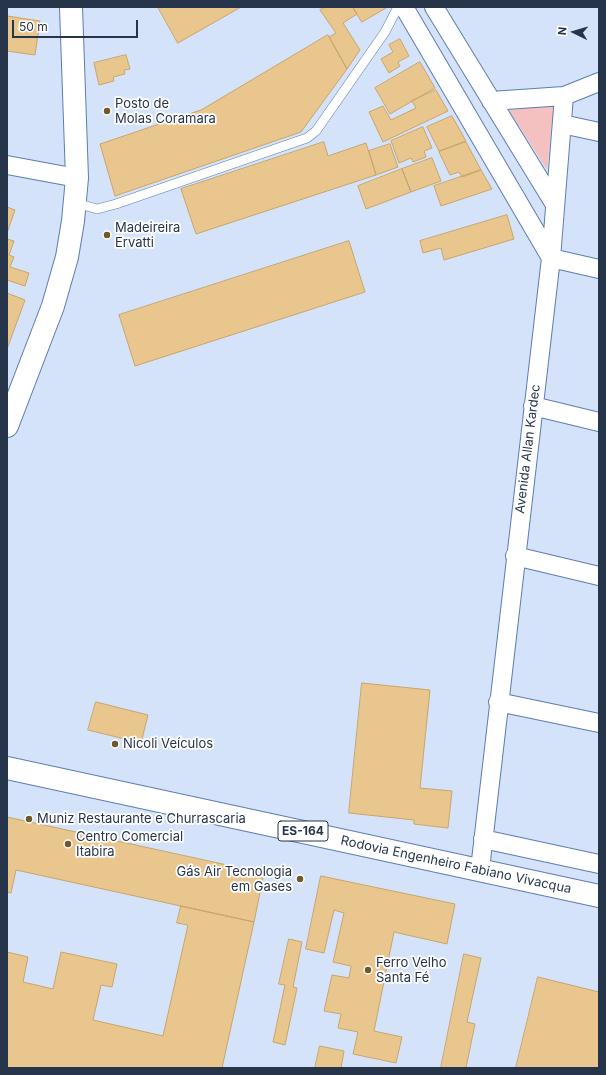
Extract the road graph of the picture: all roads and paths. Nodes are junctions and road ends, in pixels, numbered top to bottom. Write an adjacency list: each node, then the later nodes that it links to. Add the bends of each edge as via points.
1 (71, 7): 13 (main road)
2 (398, 7): 14 (lane, via 385,32 316,131 307,138 116,204 97,209)
3 (404, 7): 6 (street)
4 (434, 7): 5 (street)
5 (458, 49): 6 (street); 9 (street)
6 (437, 63): 16 (street)
7 (599, 82): 8 (street)
8 (564, 96): 9 (street); 10 (street, Avenida Allan Kardec)
9 (491, 101): 15 (street)
10 (562, 124): 11 (street); 15 (street, Avenida Allan Kardec)
11 (599, 132)
12 (7, 165): 13 (street)
13 (77, 178): 14 (main road)
14 (76, 203): 18 (main road, via 67,257 53,306)
15 (554, 204): 16 (street, Avenida Allan Kardec)
16 (551, 258): 17 (street); 19 (street, Avenida Allan Kardec)
17 (599, 269)
18 (12, 401): 21 (main road)
19 (533, 406): 20 (street); 22 (street, Avenida Allan Kardec)
20 (599, 422)
21 (7, 426)
22 (515, 556): 23 (street); 24 (street, Avenida Allan Kardec)
23 (599, 576)
24 (498, 702): 25 (street); 27 (street, Avenida Allan Kardec)
25 (599, 723)
26 (7, 768): 29 (main road, Rodovia Engenheiro Fabiano Vivacqua / ES-164)
27 (482, 839): 28 (street); 29 (street, Avenida Allan Kardec)
28 (599, 864)
29 (480, 869): 30 (main road, Rodovia Engenheiro Fabiano Vivacqua / ES-164)
30 (599, 896)

